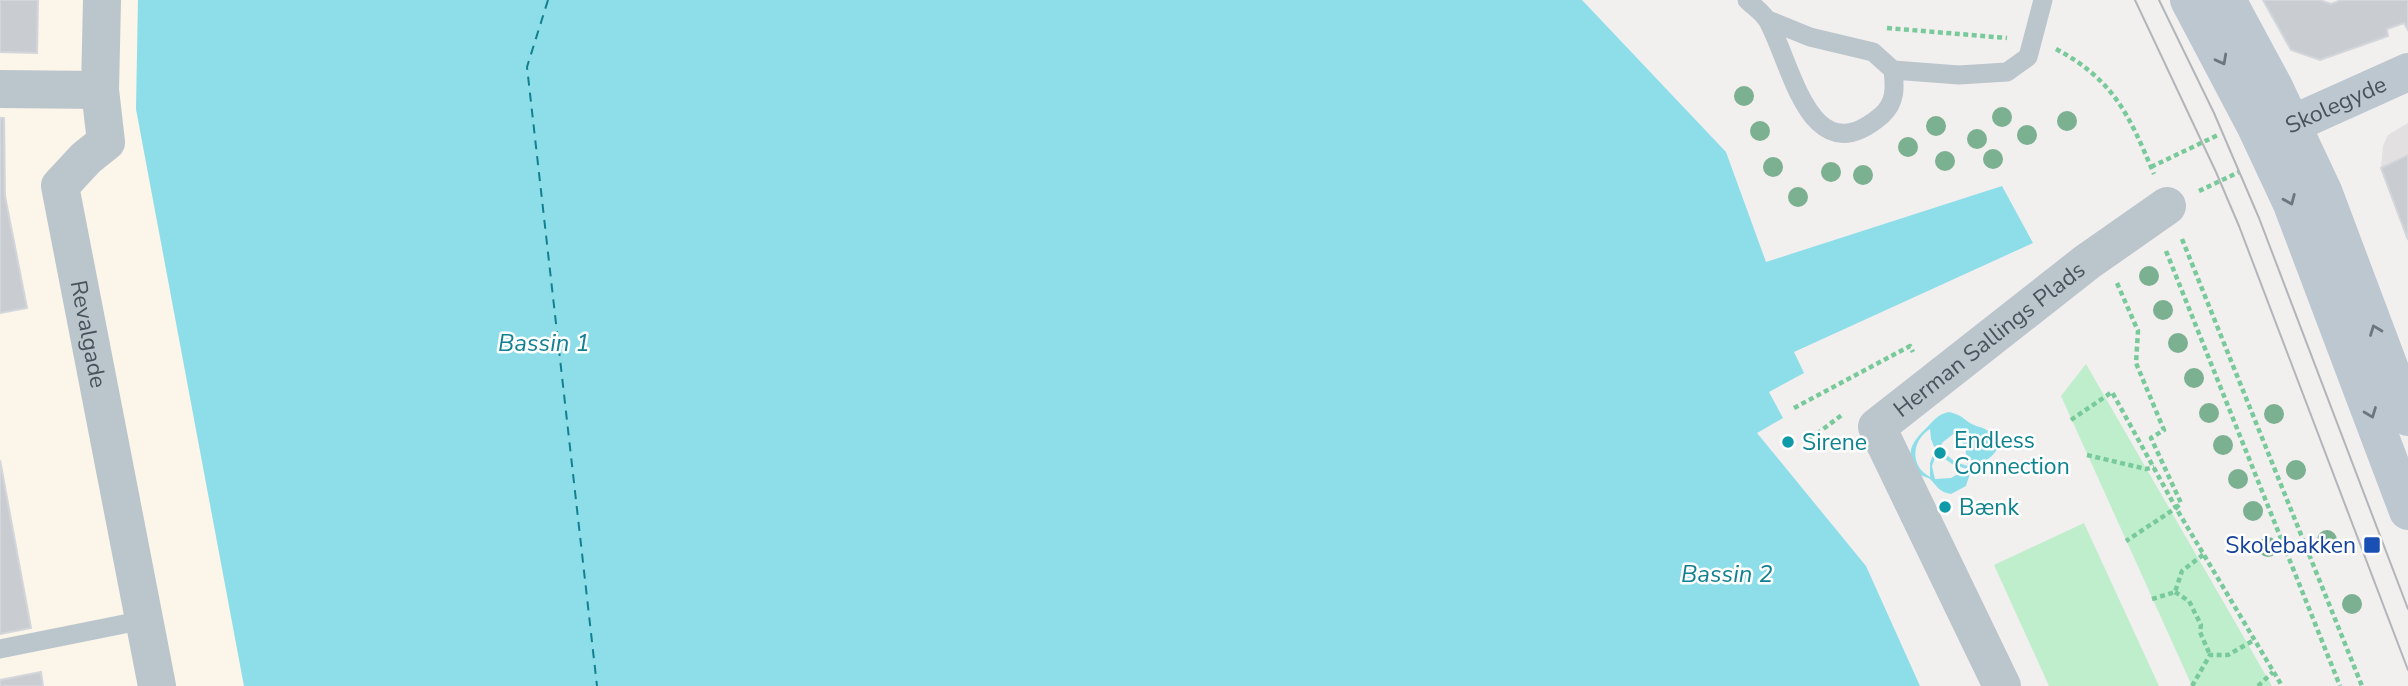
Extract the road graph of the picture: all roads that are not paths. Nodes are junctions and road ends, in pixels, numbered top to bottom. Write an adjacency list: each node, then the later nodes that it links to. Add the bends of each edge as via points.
1 (102, 0): 10 (street, Revalgade)
2 (1747, 0): 6 (lane)
3 (2043, 0): 7 (lane, via 2028,57 2007,72 1959,75)
4 (2189, 0): 11 (street, one-way to 11)
5 (2227, 0): 11 (street)
6 (1768, 20): 7 (lane, via 1810,37 1873,52); 7 (lane, via 1802,102 1821,127 1849,134 1885,113 1896,92)
7 (1893, 70)
8 (2408, 72): 11 (street, Skolegyde)
9 (0, 89): 10 (street)
10 (100, 90): 15 (street, Revalgade, via 106,142 60,186)
11 (2277, 131): 13 (street, one-way to 11, via 2323,191); 14 (street, one-way to 14, via 2292,204)
12 (2167, 206): 18 (street, Herman Sallings Plads, via 2087,262 1877,427)
13 (2408, 417)
14 (2408, 511)
15 (144, 620): 16 (lane); 17 (street, Revalgade)
16 (0, 649)
17 (157, 686)
18 (2002, 686)

